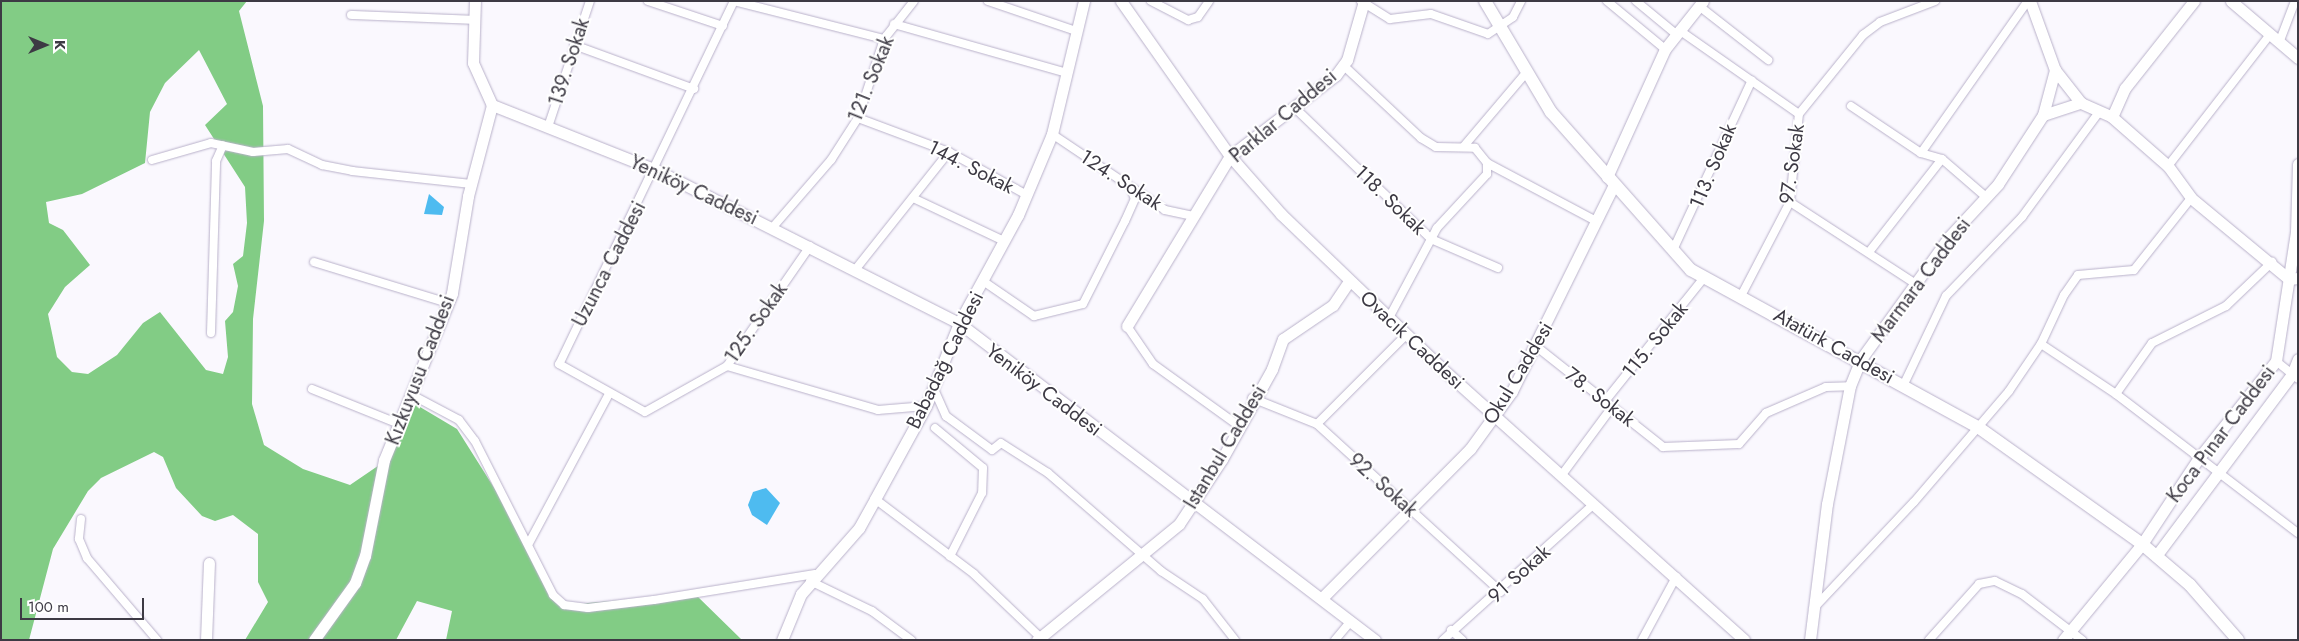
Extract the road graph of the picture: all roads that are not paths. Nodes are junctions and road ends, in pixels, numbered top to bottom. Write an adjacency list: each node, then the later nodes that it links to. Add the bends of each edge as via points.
1 (475, 1): 23 (street)
2 (590, 1): 32 (street, 139. Sokak)
3 (648, 1): 25 (street)
4 (734, 1): 25 (street, Uzunca Caddesi); 30 (street)
5 (914, 1): 24 (street, 121. Sokak)
6 (988, 1): 27 (street)
7 (1084, 1): 27 (street, Babadağ Caddesi)
8 (1121, 1): 57 (street, Ovacık Caddesi)
9 (1151, 1): 10 (street, via 1188,20 1198,17)
10 (1209, 1)
11 (1485, 1): 26 (main road, Atatürk Caddesi)
12 (1521, 1): 26 (street)
13 (1607, 1): 33 (street)
14 (1636, 1): 28 (street)
15 (1935, 1): 47 (street, 97. Sokak, via 1880,22 1863,35)
16 (2029, 1): 37 (street); 56 (street)
17 (2194, 1): 49 (street, via 2125,88)
18 (2231, 1): 29 (street)
19 (2295, 1): 31 (street)
20 (1363, 2): 26 (street, via 1390,19 1431,14 1488,34); 36 (street, Parklar Caddesi)
21 (1701, 4): 28 (street, Okul Caddesi); 35 (street)
22 (351, 15): 23 (street)
23 (473, 20): 43 (street, via 473,63)
24 (894, 24): 30 (street, 121. Sokak); 38 (street)
25 (723, 26): 41 (street, Uzunca Caddesi)
26 (1500, 29): 39 (main road, Atatürk Caddesi)
27 (1076, 31): 38 (street, Babadağ Caddesi)
28 (1678, 32): 33 (street, Okul Caddesi); 40 (street)
29 (2269, 36): 31 (street); 62 (street)
30 (884, 39): 50 (street, 121. Sokak)
31 (2279, 43): 34 (street)
32 (574, 45): 41 (street); 51 (street, 139. Sokak)
33 (1665, 49): 64 (street, Okul Caddesi)
34 (2298, 58)
35 (1768, 60)
36 (1343, 65): 45 (street, Parklar Caddesi); 54 (street, via 1421,138 1436,146)
37 (2055, 70): 42 (street); 48 (street, Marmara Caddesi)
38 (1067, 73): 52 (street, Babadağ Caddesi)
39 (1525, 74): 54 (street); 64 (main road, Atatürk Caddesi)
40 (1752, 80): 47 (street); 78 (street, 113. Sokak)
41 (694, 89): 63 (street, Uzunca Caddesi)
42 (2081, 102): 46 (street); 48 (street)
43 (492, 105): 51 (street, Yeniköy Caddesi); 65 (street, Kızkuyusu Caddesi)
44 (1851, 106): 56 (street)
45 (1296, 109): 57 (street, Parklar Caddesi); 75 (street, 118. Sokak)
46 (2098, 112): 49 (street); 104 (street, via 2022,217 1946,296)
47 (1799, 114): 71 (street, 97. Sokak)
48 (2043, 114): 68 (street, Marmara Caddesi, via 2032,137)
49 (2112, 117): 62 (street)
50 (858, 118): 55 (street, 144. Sokak); 74 (street, 121. Sokak, via 831,160)
51 (549, 124): 63 (street, Yeniköy Caddesi)
52 (1052, 134): 66 (street, 124. Sokak); 67 (street, Babadağ Caddesi)
53 (223, 144): 59 (street, via 210,143); 65 (street, via 253,152 299,151 322,164 399,180); 94 (street, via 216,161)
54 (1464, 146): 60 (street, via 1475,148)
55 (949, 152): 67 (street, 144. Sokak); 69 (street)
56 (1921, 153): 58 (street)
57 (1230, 156): 72 (street, Parklar Caddesi); 87 (street, Ovacık Caddesi)
58 (1942, 158): 68 (street); 79 (street)
59 (152, 160)
60 (1487, 163): 73 (street); 75 (street, via 1487,174 1452,207)
61 (2298, 164): 85 (street, Koca Pınar Caddesi)
62 (2168, 166): 70 (street)
63 (656, 170): 74 (street, Yeniköy Caddesi); 101 (street, Uzunca Caddesi)
64 (1611, 181): 73 (street, Okul Caddesi); 78 (main road, Atatürk Caddesi)
65 (471, 184): 90 (street, Kızkuyusu Caddesi)
66 (1132, 191): 72 (street, 124. Sokak, via 1165,210); 86 (street, via 1135,199 1083,304 1034,316)
67 (1027, 195): 76 (street, Babadağ Caddesi)
68 (1986, 197): 88 (street, Marmara Caddesi, via 1949,237)
69 (913, 198): 76 (street); 83 (street)
70 (2191, 198): 81 (street); 96 (street, via 2134,270 2078,275 2064,295)
71 (1790, 202): 79 (street); 89 (street, 97. Sokak)
72 (1194, 216): 93 (street, Parklar Caddesi)
73 (1596, 222): 97 (street, Okul Caddesi)
74 (773, 227): 77 (street, Yeniköy Caddesi)
75 (1431, 240): 82 (street, 118. Sokak); 91 (street)
76 (1004, 241): 86 (street, Babadağ Caddesi)
77 (810, 246): 83 (street, Yeniköy Caddesi); 102 (street, 125. Sokak)
78 (1673, 250): 84 (main road, Atatürk Caddesi)
79 (1869, 252): 88 (street)
80 (314, 262): 90 (street)
81 (2272, 262): 85 (street); 110 (street, via 2226,306 2152,343)
82 (1498, 268)
83 (855, 270): 92 (street, Yeniköy Caddesi)
84 (1703, 279): 89 (main road, Atatürk Caddesi); 112 (street, 115. Sokak)
85 (2293, 279): 100 (street, Koca Pınar Caddesi)
86 (983, 281): 92 (street, Babadağ Caddesi)
87 (1349, 281): 91 (street, Ovacık Caddesi); 111 (street, Istanbul Caddesi, via 1333,305 1283,339 1272,369)
88 (1916, 284): 99 (street, Marmara Caddesi)
89 (1741, 296): 99 (main road, Atatürk Caddesi)
90 (448, 303): 108 (street, Kızkuyusu Caddesi)
91 (1389, 318): 95 (street, Ovacık Caddesi)
92 (959, 323): 106 (street, Babadağ Caddesi); 125 (street, Yeniköy Caddesi)
93 (1127, 326): 118 (street, via 1153,364)
94 (212, 333)
95 (1406, 335): 115 (street, Ovacık Caddesi); 117 (street)
96 (2041, 344): 110 (street); 119 (street)
97 (1537, 347): 112 (street, 78. Sokak); 115 (street, Okul Caddesi)
98 (2298, 359): 103 (street)
99 (1861, 360): 104 (main road, Atatürk Caddesi); 105 (street, Marmara Caddesi)
100 (2276, 361): 103 (street); 121 (street, Koca Pınar Caddesi)
101 (559, 364): 109 (street, 125. Sokak)
102 (727, 366): 109 (street, 125. Sokak, via 645,412); 113 (street, via 878,410)
103 (2295, 376): 122 (street)
104 (1904, 384): 119 (main road, Atatürk Caddesi)
105 (1850, 386): 114 (street, 78. Sokak, via 1826,387 1766,413 1739,444 1663,447); 140 (street, Marmara Caddesi)
106 (933, 387): 113 (street, Babadağ Caddesi); 133 (street, via 946,416 992,450 1001,442 1048,473)
107 (312, 389): 116 (street)
108 (412, 394): 116 (street, Kızkuyusu Caddesi); 130 (street, via 459,420)
109 (609, 394): 130 (street)
110 (2116, 394): 121 (street)
111 (1252, 398): 117 (street, 92. Sokak); 118 (street, Istanbul Caddesi)
112 (1606, 400): 114 (street, 78. Sokak)
113 (926, 406): 124 (street, Babadağ Caddesi)
114 (1612, 407): 123 (street)
115 (1494, 416): 123 (street, Ovacık Caddesi); 127 (street, Okul Caddesi, via 1470,449)
116 (399, 424): 147 (street, Kızkuyusu Caddesi, via 384,460 381,491 355,583)
117 (1317, 424): 127 (street, 92. Sokak)
118 (1240, 426): 125 (street, Istanbul Caddesi)
119 (1978, 427): 131 (main road, Atatürk Caddesi); 140 (street, via 1830,595)
120 (935, 428): 132 (street, via 983,468 982,493)
121 (2198, 459): 122 (street); 131 (street, Koca Pınar Caddesi)
122 (2217, 471): 129 (street); 134 (street)
123 (1561, 476): 126 (street, Ovacık Caddesi)
124 (875, 499): 132 (street); 136 (street, Babadağ Caddesi, via 859,528)
125 (1192, 500): 133 (street, Istanbul Caddesi, via 1179,524); 139 (street, Yeniköy Caddesi)
126 (1593, 505): 137 (street, Ovacık Caddesi); 138 (street, 91 Sokak)
127 (1408, 512): 138 (street, 92. Sokak, via 1432,526); 139 (street, Okul Caddesi)
128 (81, 519): 145 (street, via 79,540 87,558)
129 (2298, 533)
130 (529, 542): 136 (street, via 553,595 564,605 577,607)
131 (2142, 544): 134 (main road, Atatürk Caddesi); 143 (street, Koca Pınar Caddesi)
132 (950, 556): 144 (street)
133 (1143, 556): 144 (street, Istanbul Caddesi); 150 (street, via 1203,599)
134 (2156, 556): 161 (main road, Atatürk Caddesi, via 2190,585)
135 (209, 563): 146 (street)
136 (812, 577): 148 (street, Babadağ Caddesi, via 792,610); 149 (street, via 872,611)
137 (1676, 577): 155 (street); 156 (street, Ovacık Caddesi)
138 (1501, 592): 142 (street, 91 Sokak)
139 (1322, 598): 141 (street, Yeniköy Caddesi)
140 (1813, 609): 157 (street, Marmara Caddesi)
141 (1351, 621): 151 (street); 152 (street, Yeniköy Caddesi)
142 (1451, 630): 153 (street, 91 Sokak); 154 (street)
143 (2071, 630): 158 (street, via 2022,594 1995,582 1979,584); 159 (street, Koca Pınar Caddesi); 160 (street)
144 (1038, 638)
145 (157, 640)
146 (206, 640)
147 (314, 640)
148 (782, 640)
149 (911, 640)
150 (1235, 640)
151 (1335, 640)
152 (1375, 640)
153 (1443, 640)
154 (1462, 640)
155 (1642, 640)
156 (1744, 640)
157 (1810, 640)
158 (1929, 640)
159 (2063, 640)
160 (2082, 640)
161 (2238, 640)

